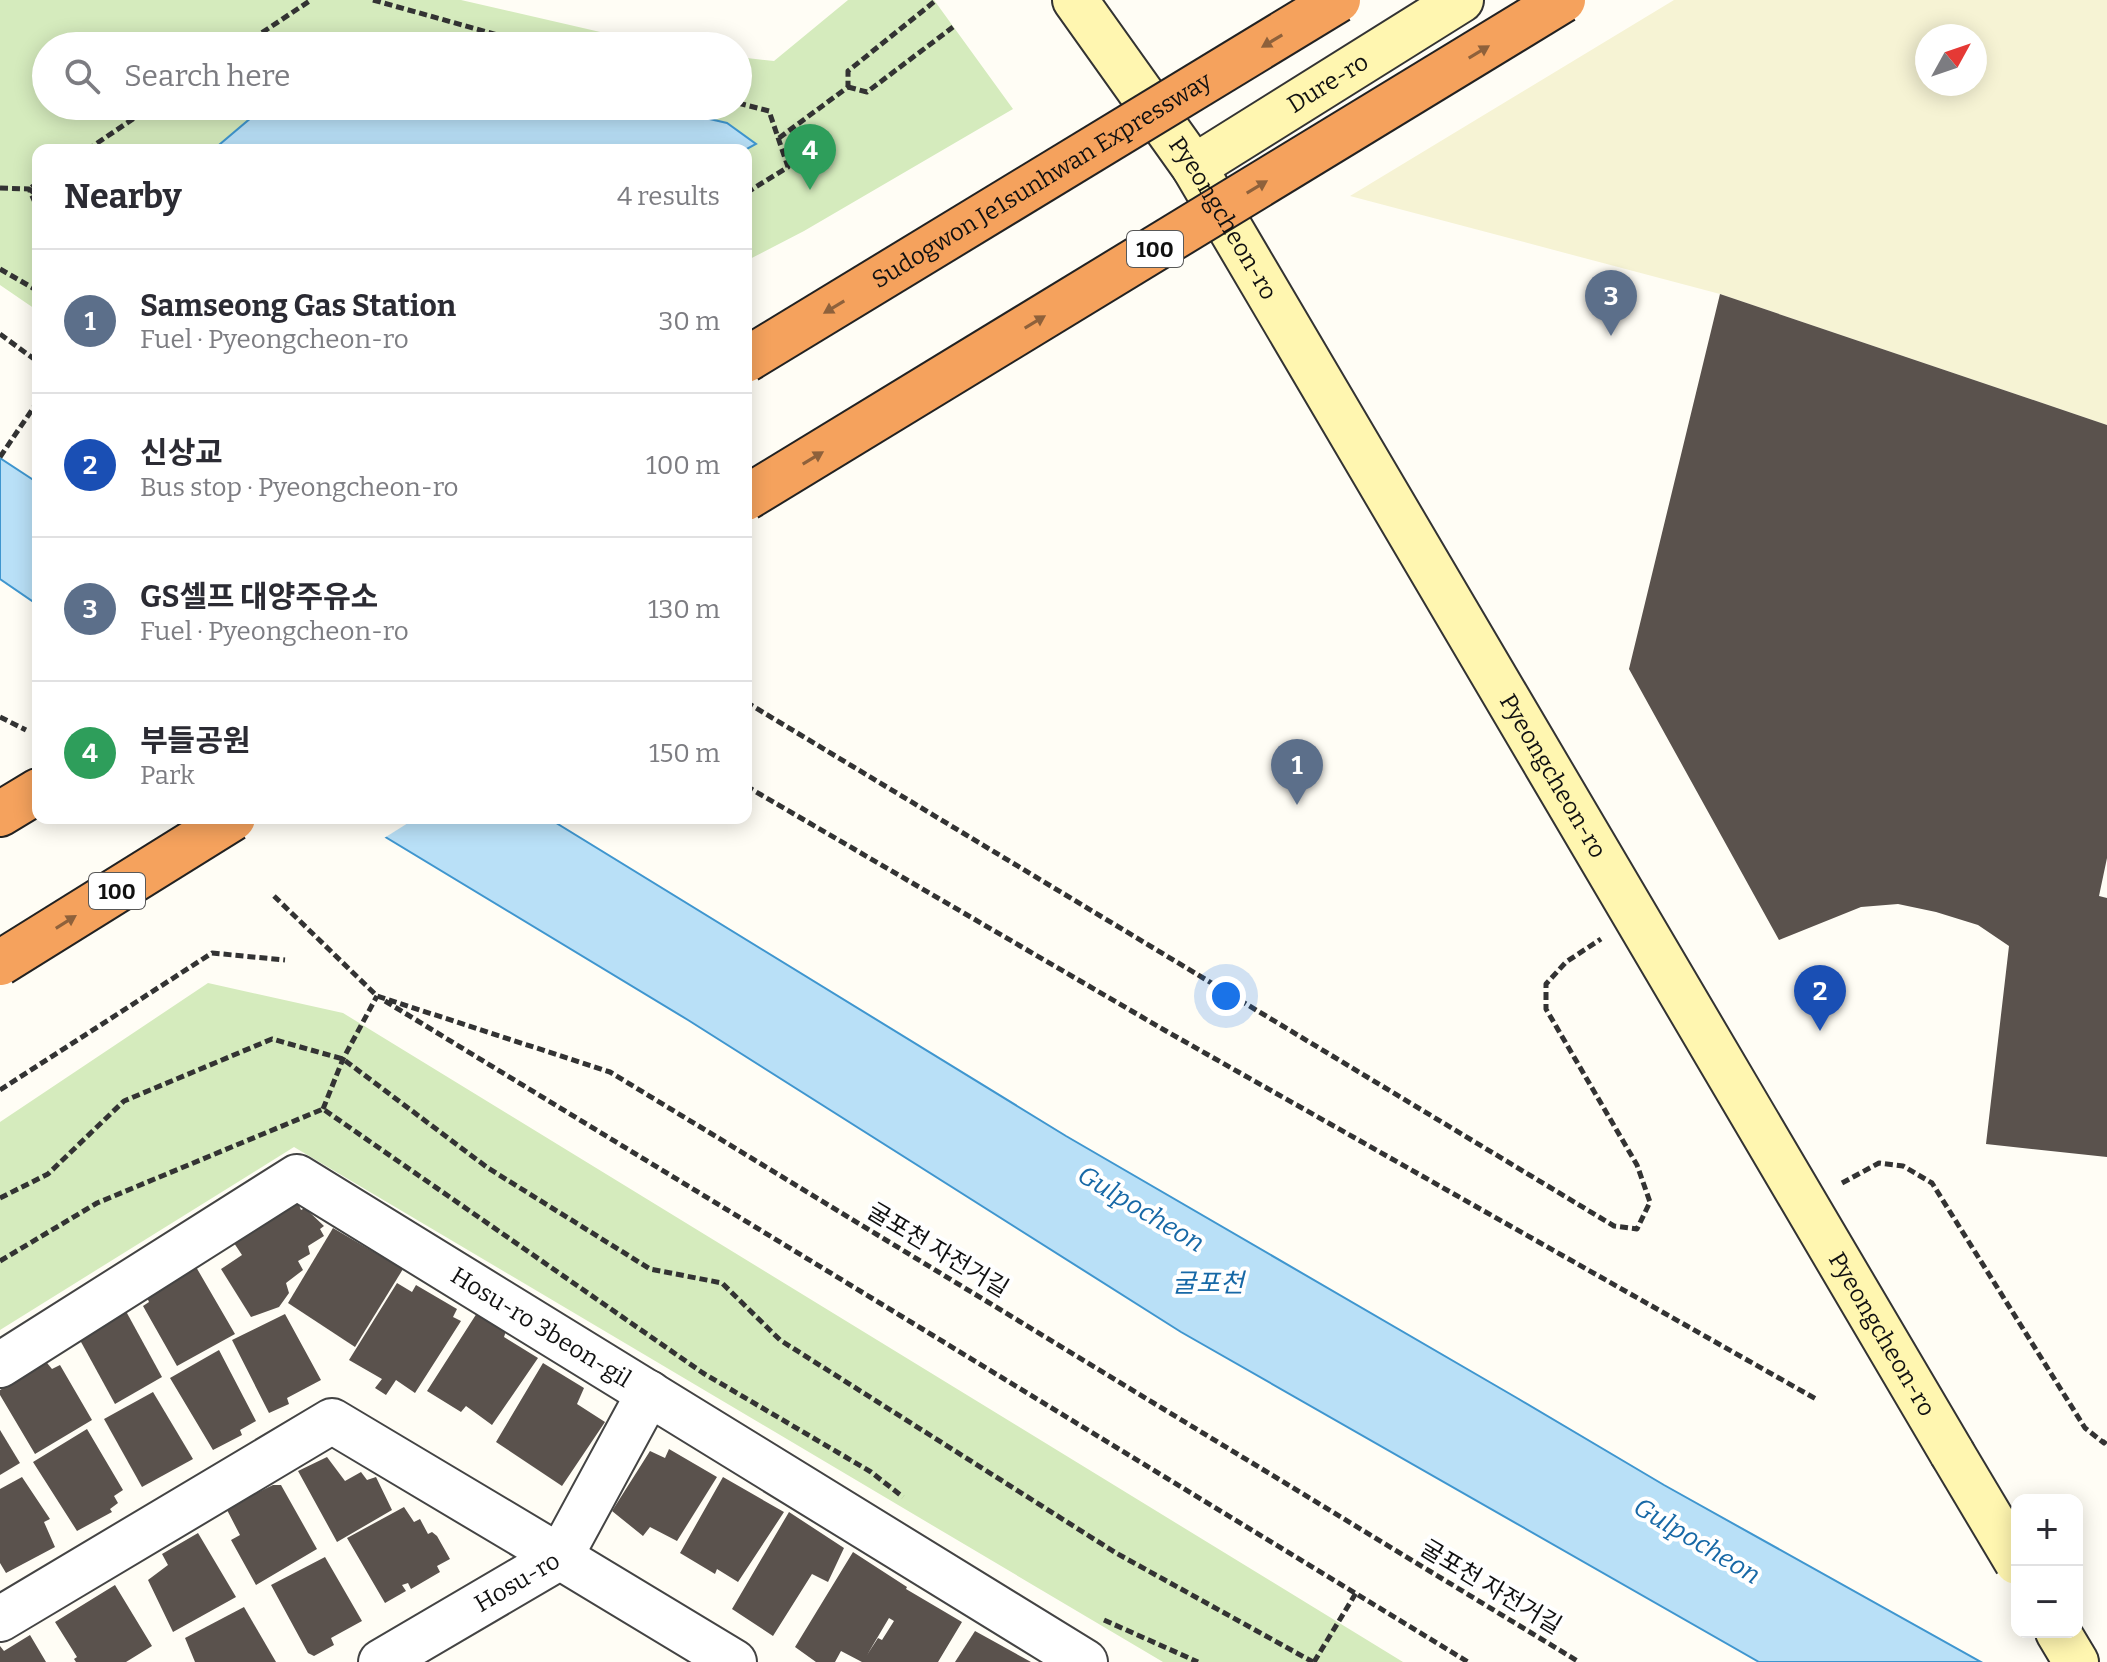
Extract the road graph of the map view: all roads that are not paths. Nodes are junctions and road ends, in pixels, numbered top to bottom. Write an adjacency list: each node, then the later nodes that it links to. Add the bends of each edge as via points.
1 (1075, 0): 5 (main road, Pyeongcheon-ro)
2 (1338, 0): 6 (highway, Sudogwon Je1sunhwan Expressway, one-way to 6, bridge)
3 (1461, 0): 5 (main road, Dure-ro)
4 (1563, 0): 7 (highway, 100, one-way to 4, bridge)
5 (1194, 167): 14 (main road, Pyeongcheon-ro, bridge)
6 (752, 356)
7 (752, 494)
8 (32, 795): 9 (highway)
9 (0, 814)
10 (223, 824): 11 (highway, 100, one-way to 10, bridge)
11 (0, 963)
12 (0, 1365): 13 (street, Hosu-ro 3beon-gil, via 297,1177)
13 (649, 1393): 15 (street); 20 (street, Hosu-ro 3beon-gil)
14 (2011, 1552)
15 (560, 1557): 16 (street, via 332,1421); 18 (street, Hosu-ro); 19 (street, Hosu-ro)
16 (0, 1619)
17 (2062, 1638): 21 (main road)
18 (381, 1662)
19 (734, 1662)
20 (1085, 1662)
21 (2076, 1662)

